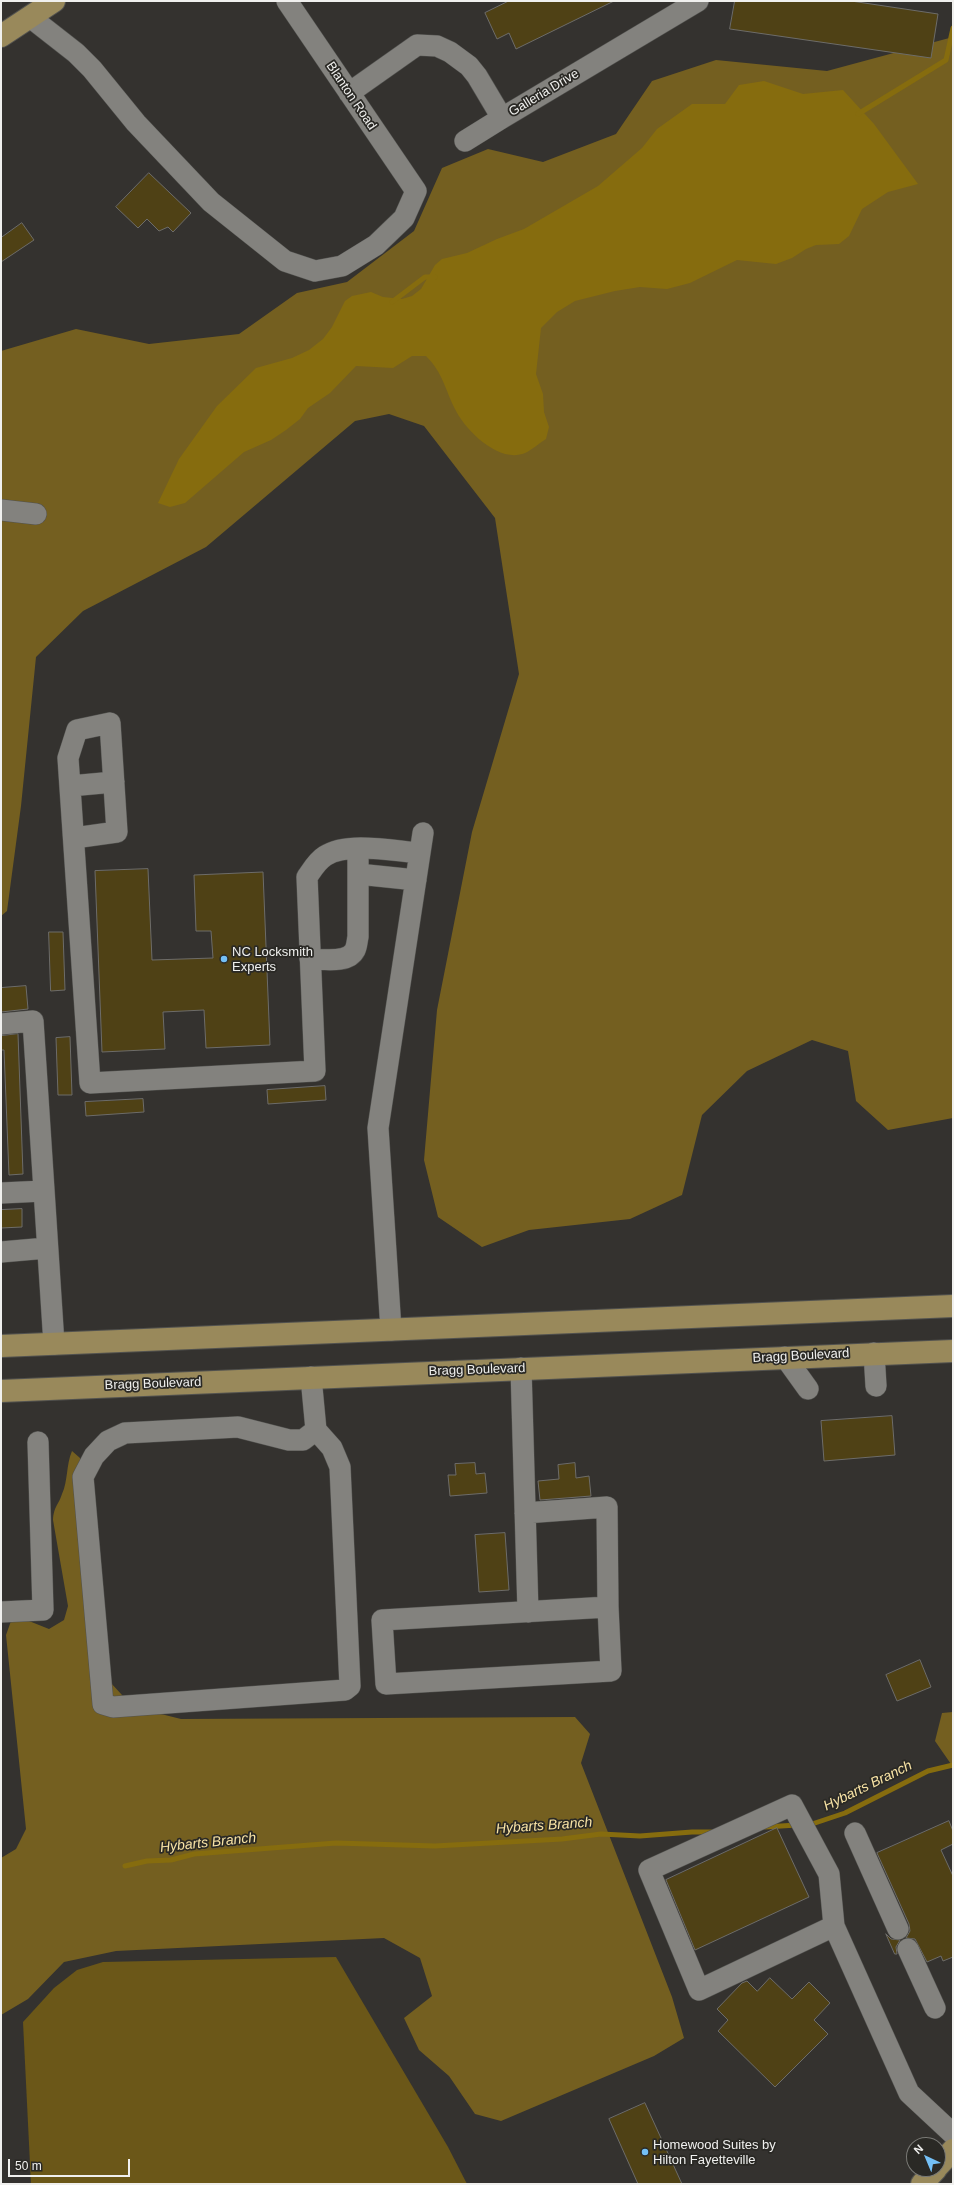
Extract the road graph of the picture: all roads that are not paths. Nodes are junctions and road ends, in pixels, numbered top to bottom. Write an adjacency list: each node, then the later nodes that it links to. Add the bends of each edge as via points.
1 (54, 1): 4 (main road)
2 (287, 1): 6 (street, Blanton Road)
3 (698, 1): 7 (street, Galleria Drive)
4 (30, 17): 5 (main road); 6 (street, Blanton Road, via 92,69 136,123 211,202 286,261 315,272 342,266 376,245 404,218 416,191)
5 (1, 36)
6 (349, 93): 7 (street, Galleria Drive, via 417,45 437,46 469,66)
7 (502, 118): 8 (street)
8 (465, 141)
9 (1, 510): 10 (street)
10 (36, 514)
11 (114, 782): 12 (street); 12 (street, via 110,723 77,730 68,758); 13 (street, via 117,832)
12 (70, 786): 13 (street)
13 (74, 838): 17 (street, via 90,1083 315,1071)
14 (358, 849): 15 (street); 16 (street, via 421,843); 17 (street, via 345,848 325,856 307,878)
15 (358, 874): 16 (street); 17 (street, via 358,937 355,950 341,959)
16 (416, 880): 24 (street, via 378,1128)
17 (310, 959)
18 (1, 1024): 19 (street, via 33,1021)
19 (44, 1191): 20 (street); 21 (street)
20 (1, 1193)
21 (48, 1248): 22 (street); 25 (street)
22 (1, 1252)
23 (953, 1306): 24 (main road)
24 (390, 1330): 25 (main road)
25 (54, 1344): 26 (main road)
26 (1, 1346)
27 (953, 1351): 28 (main road, Bragg Boulevard)
28 (874, 1353): 29 (main road, Bragg Boulevard); 32 (street)
29 (785, 1357): 30 (main road, Bragg Boulevard); 33 (street)
30 (521, 1368): 31 (main road, Bragg Boulevard); 37 (street)
31 (311, 1377): 34 (main road, Bragg Boulevard); 35 (street)
32 (876, 1386)
33 (808, 1389)
34 (1, 1391)
35 (316, 1430): 35 (street, via 303,1440 289,1440 238,1427 125,1433 108,1441 94,1456 83,1477 103,1704 113,1707 330,1692 345,1690 350,1686 340,1467 332,1448)
36 (38, 1442): 39 (street, via 43,1610)
37 (525, 1513): 38 (street, via 607,1507); 40 (street)
38 (608, 1607): 40 (street); 40 (street, via 611,1671 386,1684 382,1620)
39 (1, 1612)
40 (528, 1612)
41 (855, 1833): 43 (street)
42 (834, 1926): 42 (street, via 698,1990 649,1870 792,1804 829,1874); 46 (street, via 909,2093)
43 (898, 1929)
44 (908, 1949): 45 (street)
45 (935, 2008)
46 (953, 2134)
47 (953, 2150): 48 (main road)
48 (946, 2157)

